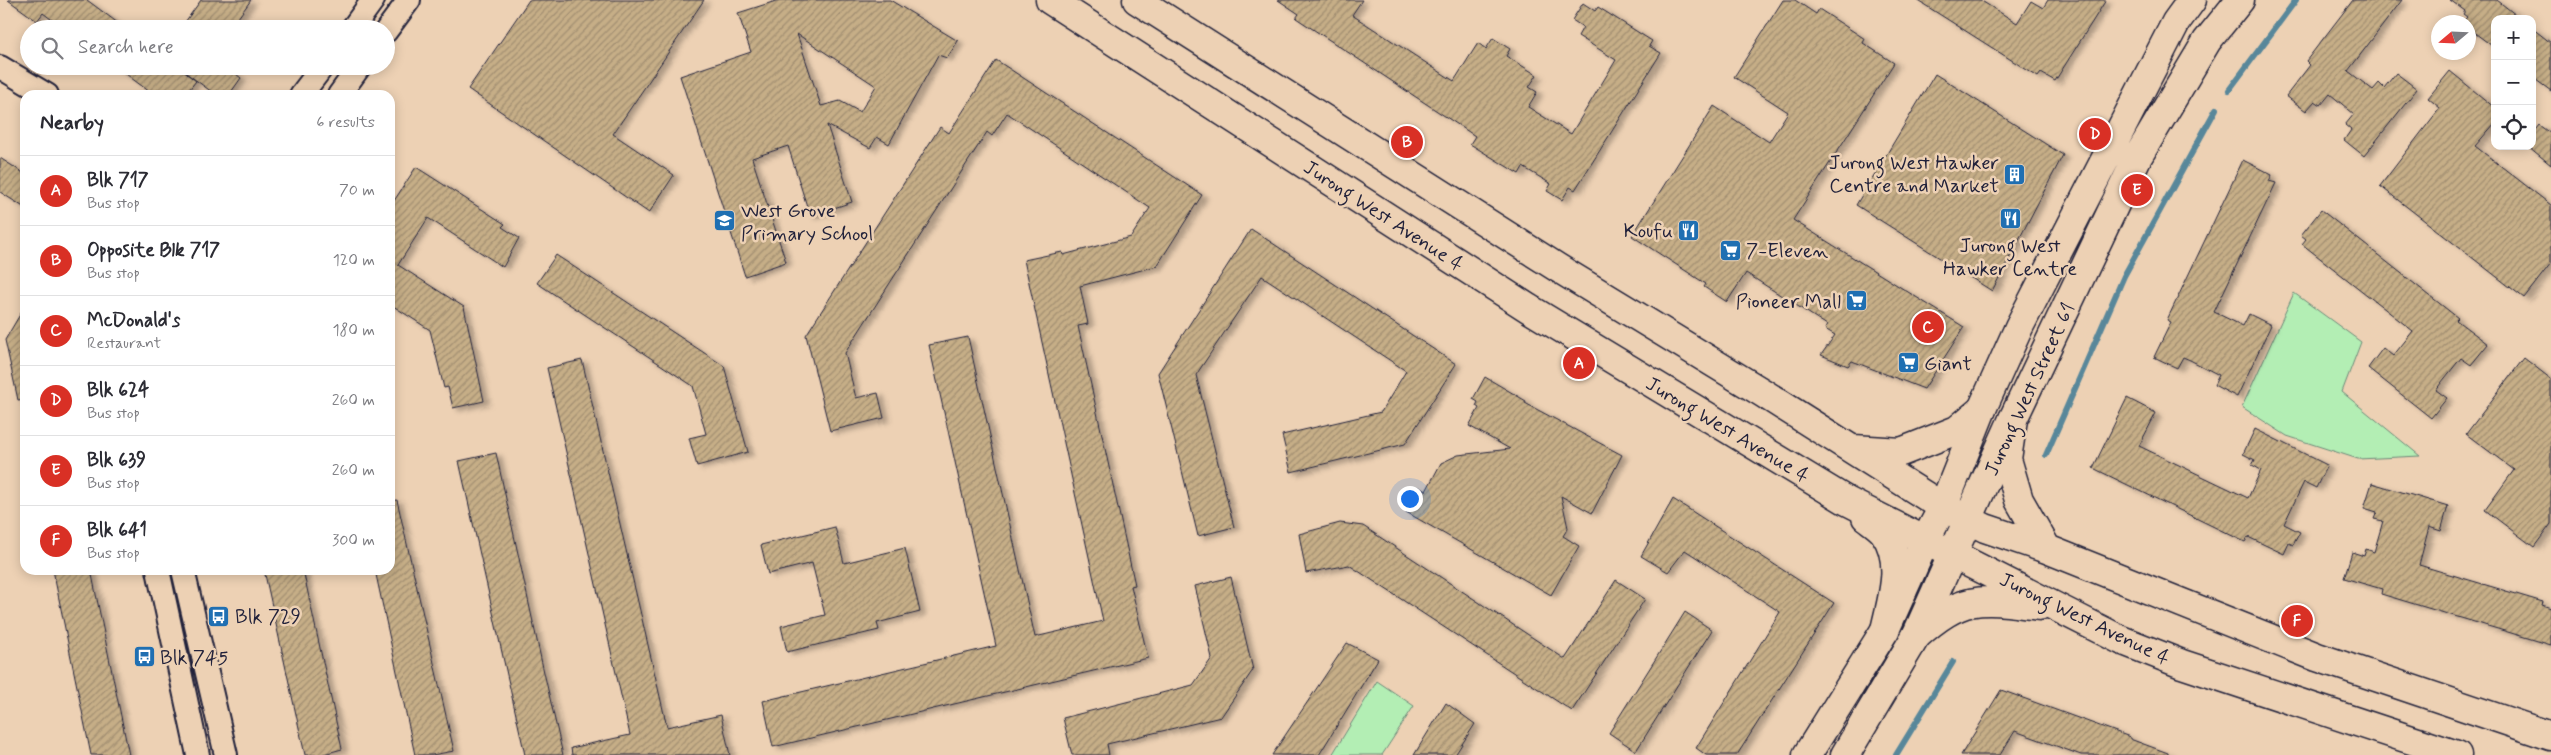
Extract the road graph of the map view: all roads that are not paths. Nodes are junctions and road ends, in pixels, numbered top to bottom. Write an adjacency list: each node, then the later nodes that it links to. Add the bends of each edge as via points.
1 (374, 0): 7 (street)
2 (409, 0): 8 (street)
3 (1050, 0): 18 (main road, Jurong West Avenue 4, via 1528,308)
4 (1137, 0): 17 (main road, Jurong West Avenue 4, via 1558,268)
5 (2192, 0): 15 (main road, Jurong West Street 61, via 2176,22 2023,318)
6 (2240, 0): 16 (main road, Jurong West Street 61, via 2207,41 2137,158)
7 (359, 20)
8 (394, 20)
9 (0, 67): 12 (street)
10 (316, 75): 13 (street)
11 (353, 75): 14 (street)
12 (39, 90)
13 (305, 90)
14 (342, 90)
15 (1982, 409): 17 (main road, via 1957,430 1902,452); 19 (main road, Jurong West Street 61)
16 (2013, 419): 20 (main road, Jurong West Street 61); 22 (main road, via 2007,460 2019,500)
17 (1852, 449): 19 (main road, Jurong West Avenue 4)
18 (1847, 501): 21 (main road, Jurong West Avenue 4); 27 (main road, via 1883,531 1894,553 1896,574)
19 (1943, 507): 20 (main road, Jurong West Avenue 4); 21 (main road, Jurong West Street 61)
20 (1969, 519): 22 (main road, Jurong West Avenue 4, via 1985,528); 23 (main road, Jurong West Street 61)
21 (1925, 541): 23 (main road, Jurong West Avenue 4); 27 (main road, Jurong West Street 61)
22 (2047, 549): 29 (main road, Jurong West Avenue 4, via 2317,657)
23 (1953, 555): 26 (main road, Jurong West Avenue 4); 28 (main road, Jurong West Street 61)
24 (159, 575): 30 (street)
25 (184, 575): 31 (street)
26 (2055, 608): 28 (main road, via 1986,599 1957,606); 34 (main road, Jurong West Avenue 4, via 2182,664)
27 (1885, 630): 32 (main road)
28 (1916, 636): 33 (main road)
29 (2551, 736)
30 (198, 755)
31 (226, 755)
32 (1807, 755)
33 (1845, 755)
34 (2457, 755)

